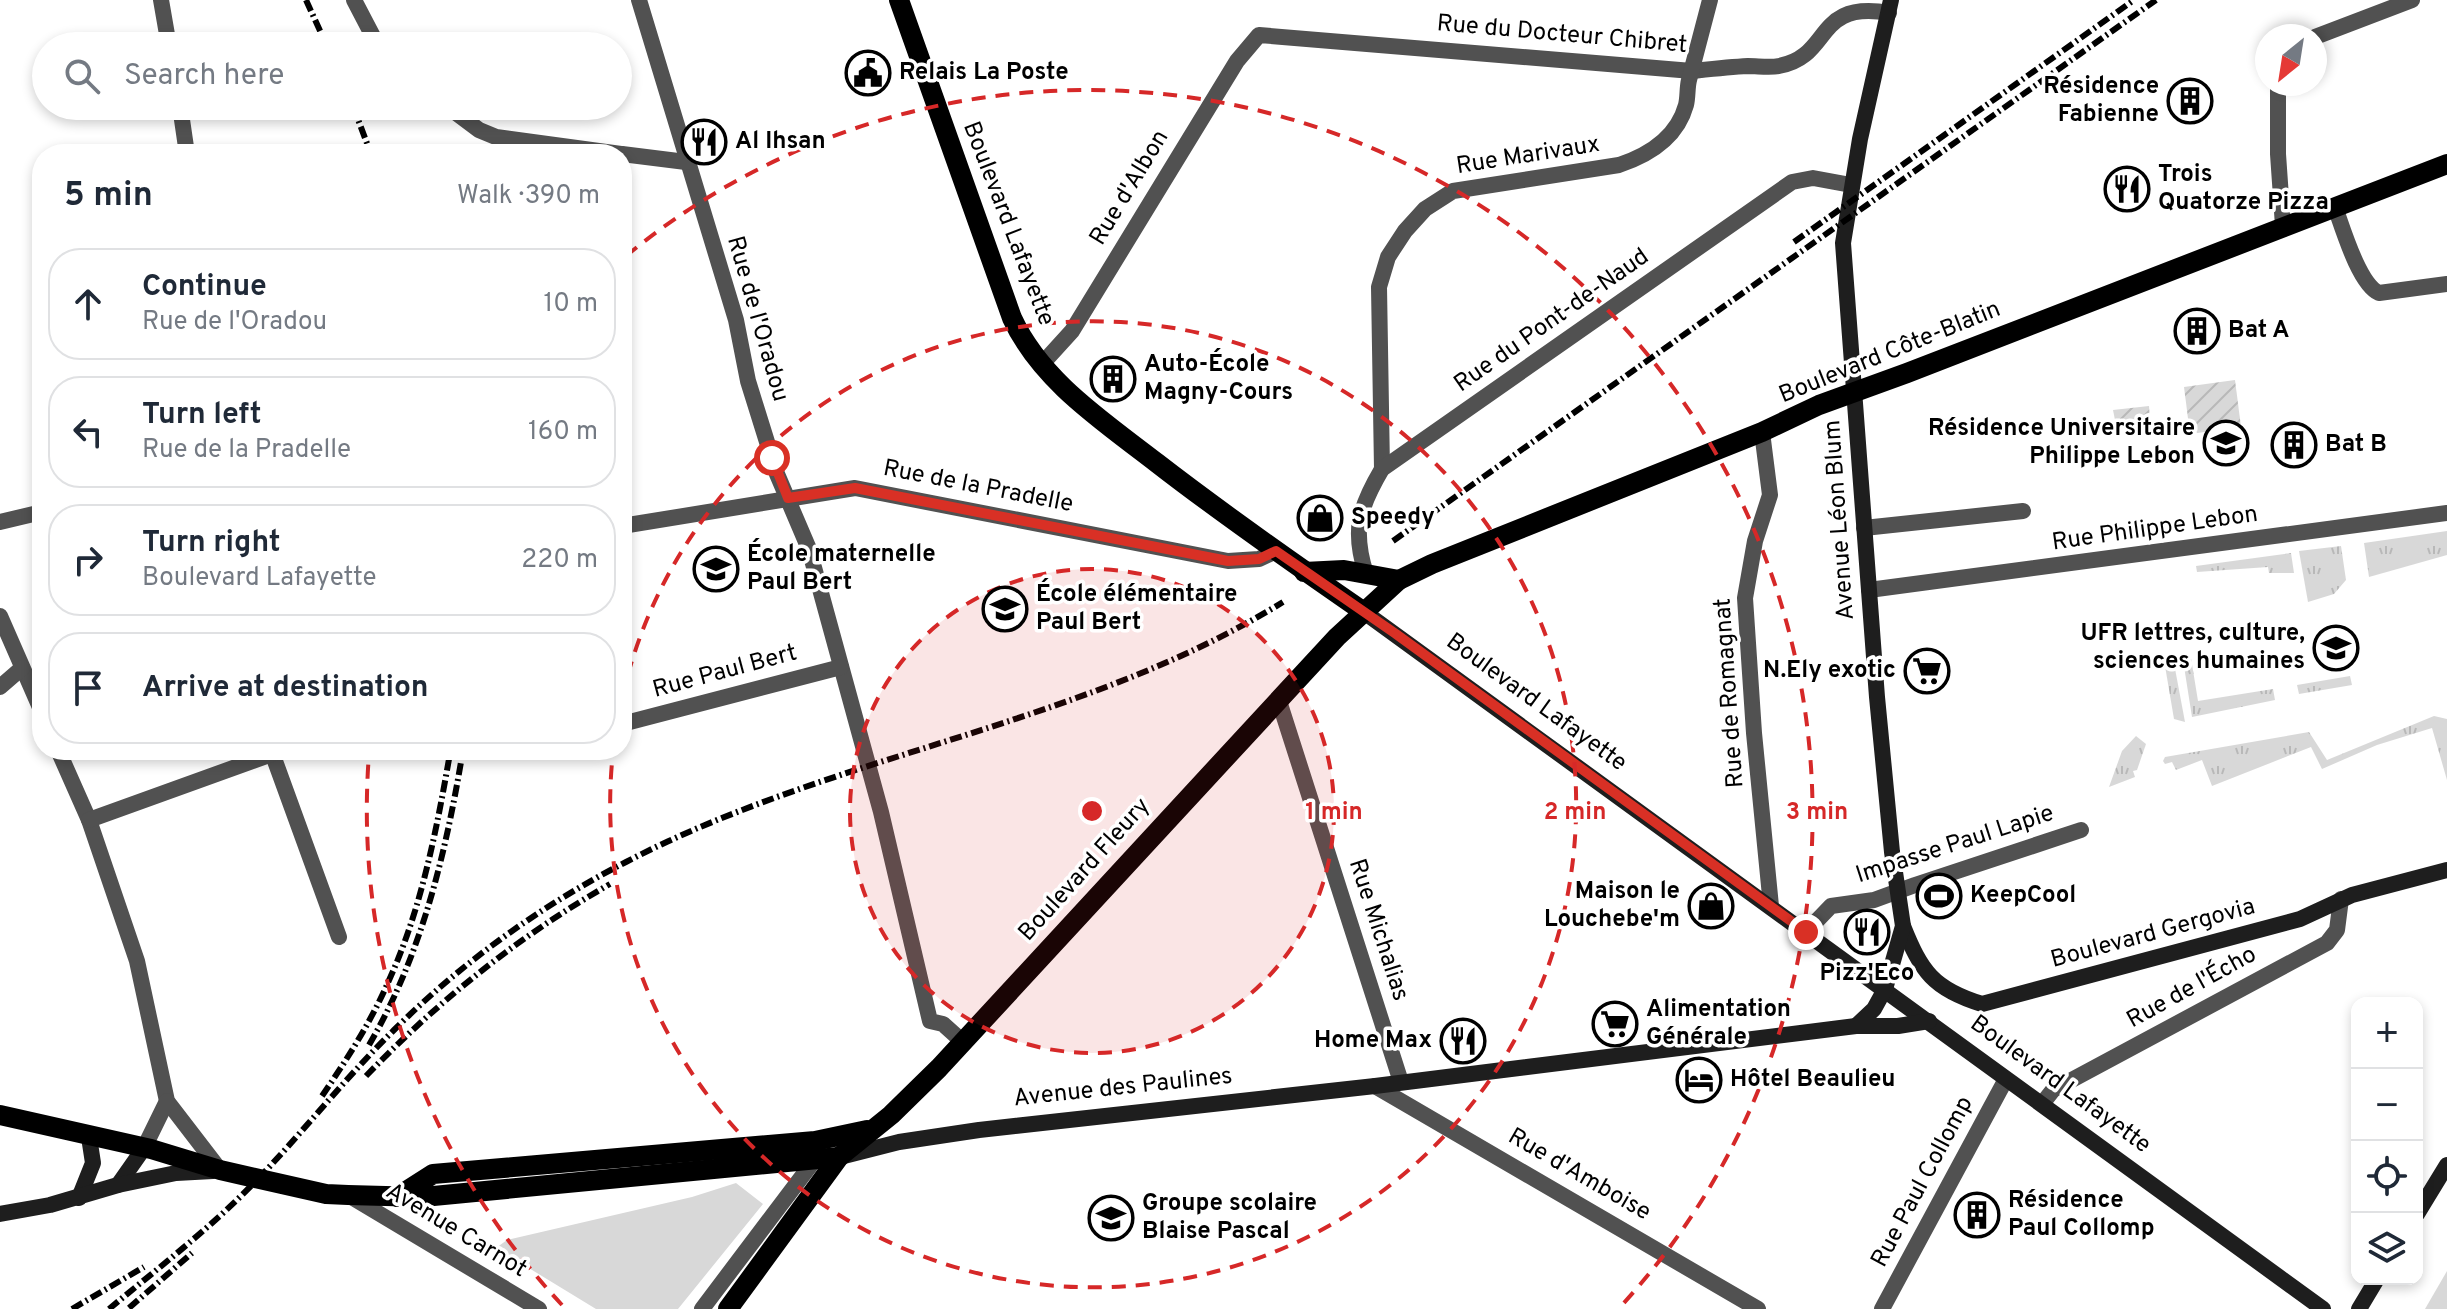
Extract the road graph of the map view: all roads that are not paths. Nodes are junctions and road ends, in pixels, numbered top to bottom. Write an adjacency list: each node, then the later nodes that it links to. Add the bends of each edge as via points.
1 (161, 0): 8 (street)
2 (354, 0): 9 (street)
3 (639, 0): 19 (street, Rue de l'Oradou)
4 (899, 0): 25 (main road, Boulevard Lafayette, via 1012,318)
5 (1710, 0): 12 (street, Rue Marivaux)
6 (2412, 0): 10 (street)
7 (1890, 6): 12 (street, Rue du Docteur Chibret, via 1838,16 1814,47 1780,66); 21 (main road, Avenue Léon Blum)
8 (167, 32)
9 (371, 32)
10 (2327, 32)
11 (1259, 35): 12 (street, Rue du Docteur Chibret); 25 (street, Rue d'Albon, via 1221,87 1072,331)
12 (1692, 71): 28 (street, Rue Marivaux, via 1676,129 1640,158 1453,191 1425,209 1405,231 1388,257 1379,287)
13 (2278, 96): 23 (street)
14 (182, 120): 16 (street)
15 (466, 120): 17 (street, via 496,137)
16 (186, 144)
17 (548, 144)
18 (632, 155): 19 (street)
19 (686, 162): 29 (street, Rue de l'Oradou, via 736,320 748,381)
20 (2447, 164): 22 (main road, Boulevard Côte-Blatin)
21 (1851, 185): 26 (main road, Avenue Léon Blum, via 1843,243); 28 (street, Rue du Pont-de-Naud, via 1813,178 1792,182)
22 (2335, 207): 23 (main road, Boulevard Côte-Blatin); 24 (street, via 2370,289 2379,293)
23 (2283, 226): 26 (main road, Boulevard Côte-Blatin)
24 (2447, 284)
25 (1042, 364): 36 (main road, Boulevard Lafayette, via 1079,403)
26 (1854, 393): 27 (main road, Boulevard Côte-Blatin); 35 (main road, Avenue Léon Blum)
27 (1762, 432): 39 (main road, Boulevard Côte-Blatin); 57 (street, Rue de Romagnat, via 1770,495 1745,598)
28 (1382, 469): 38 (street, Rue du Pont-de-Naud, via 1360,514 1358,535)
29 (788, 498): 34 (street, Rue de la Pradelle); 36 (street, Rue de la Pradelle, via 855,488 1228,561 1259,559); 43 (street, Rue de l'Oradou, via 809,549)
30 (2023, 511): 35 (street)
31 (2447, 513): 40 (street, Rue Philippe Lebon)
32 (32, 514): 33 (street)
33 (0, 522)
34 (632, 524)
35 (1864, 528): 40 (main road, Avenue Léon Blum)
36 (1276, 551): 37 (main road, Boulevard Lafayette)
37 (1304, 572): 38 (main road); 41 (main road, Boulevard Lafayette)
38 (1366, 574): 39 (main road)
39 (1399, 580): 41 (main road, Boulevard Côte-Blatin)
40 (1869, 590): 55 (main road, Avenue Léon Blum)
41 (1364, 612): 47 (main road, Boulevard Fleury); 57 (main road, Boulevard Lafayette)
42 (0, 616): 44 (street)
43 (841, 667): 48 (street, Rue Paul Bert); 64 (street, Rue de l'Oradou, via 930,1021 943,1024)
44 (22, 668): 45 (street); 46 (street)
45 (0, 687)
46 (32, 690)
47 (1279, 701): 64 (main road, Boulevard Fleury); 66 (street, Rue Michalias)
48 (632, 721)
49 (62, 760): 52 (street)
50 (250, 760): 52 (street)
51 (274, 760): 60 (street)
52 (89, 820): 68 (street, via 137,961)
53 (2081, 830): 55 (street, Impasse Paul Lapie)
54 (2447, 870): 56 (main road, Boulevard Gergovia)
55 (1898, 893): 58 (main road, Avenue Léon Blum); 59 (street, Impasse Paul Lapie, via 1831,906)
56 (2341, 899): 58 (main road, Boulevard Gergovia, via 2300,919 1982,1004 1958,995 1922,968); 69 (street, Rue de l'Écho, via 2337,930 2327,943 2053,1090)
57 (1771, 906): 59 (main road, Boulevard Lafayette)
58 (1903, 926): 61 (main road, Avenue Léon Blum)
59 (1806, 932): 61 (main road, Boulevard Lafayette)
60 (339, 937)
61 (1885, 989): 62 (main road, Boulevard Lafayette); 63 (main road)
62 (1929, 1021): 63 (main road, Avenue des Paulines); 65 (main road, Boulevard Lafayette)
63 (1856, 1026): 66 (main road, Avenue des Paulines)
64 (963, 1042): 73 (main road, Boulevard Fleury, via 875,1128)
65 (2006, 1079): 69 (main road, Boulevard Lafayette); 87 (street, Rue Paul Collomp)
66 (1401, 1082): 67 (main road, Avenue des Paulines)
67 (1375, 1086): 73 (main road, Avenue des Paulines); 86 (street, Rue d'Amboise)
68 (167, 1101): 72 (street); 75 (street)
69 (2042, 1104): 88 (main road, Boulevard Lafayette)
70 (0, 1115): 71 (main road, Avenue des Paulines)
71 (89, 1137): 72 (main road, Avenue des Paulines); 79 (main road, via 93,1163)
72 (144, 1148): 75 (main road, Avenue des Paulines); 76 (main road)
73 (829, 1151): 78 (main road, Avenue des Paulines); 78 (main road, Avenue des Paulines, via 815,1141 433,1174); 84 (street); 85 (main road)
74 (2447, 1165): 80 (main road)
75 (220, 1170): 76 (main road, Avenue des Paulines); 77 (main road, Avenue des Paulines)
76 (118, 1185): 79 (main road, Avenue des Paulines)
77 (348, 1195): 78 (main road, Avenue des Paulines); 83 (street, Avenue Carnot)
78 (397, 1197)
79 (79, 1198): 81 (main road, Avenue des Paulines)
80 (2418, 1213)
81 (0, 1214)
82 (2373, 1285): 89 (main road)
83 (539, 1309)
84 (702, 1309)
85 (728, 1309)
86 (1758, 1309)
87 (1882, 1309)
88 (2323, 1309)
89 (2359, 1309)

